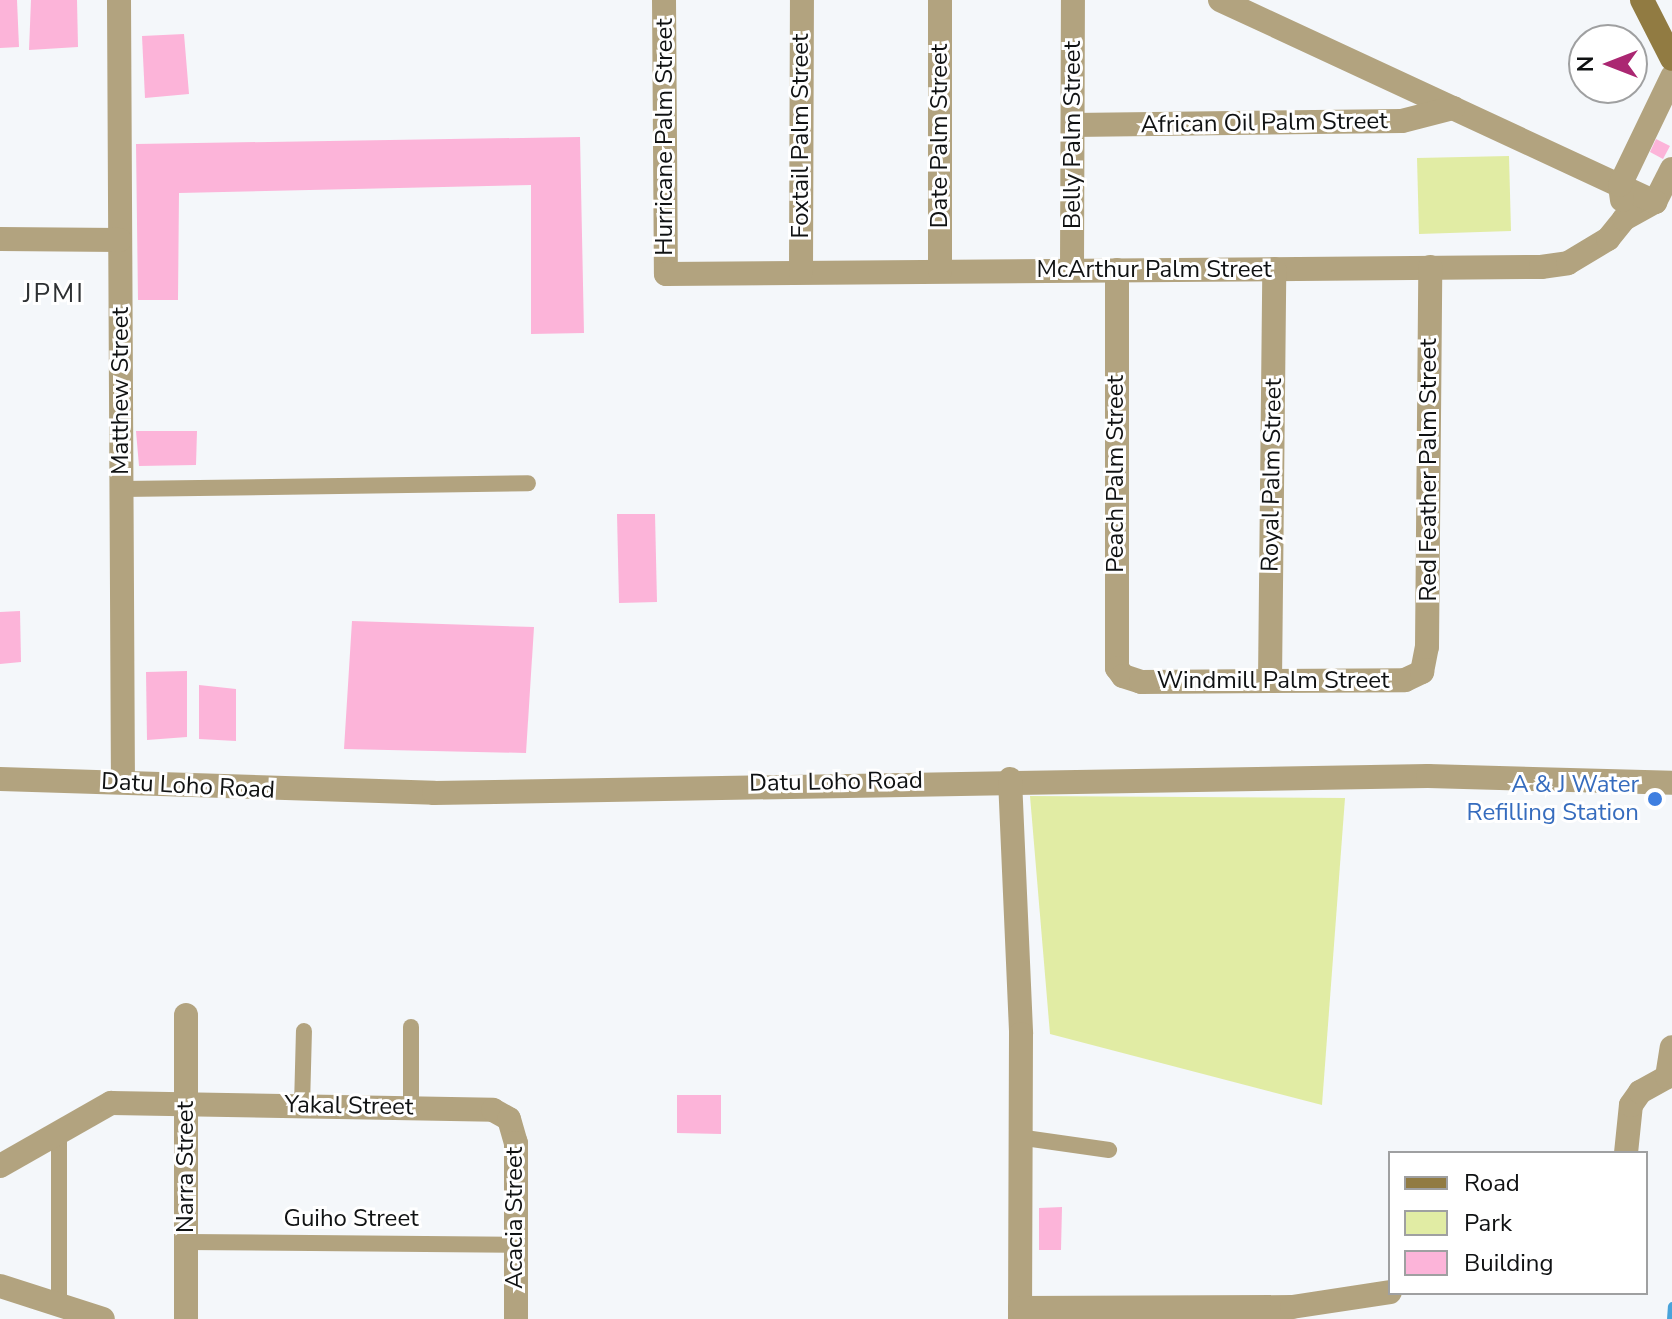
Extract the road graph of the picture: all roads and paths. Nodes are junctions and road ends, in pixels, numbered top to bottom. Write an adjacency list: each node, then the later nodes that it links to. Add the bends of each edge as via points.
1 (119, 0): 17 (street, Matthew Street)
2 (664, 0): 24 (street, Hurricane Palm Street)
3 (802, 0): 23 (street, Foxtail Palm Street)
4 (940, 0): 22 (street, Date Palm Street)
5 (1073, 0): 11 (street, Belly Palm Street)
6 (1220, 0): 10 (street)
7 (1642, 0): 8 (main road)
8 (1672, 59)
9 (1672, 77): 13 (street)
10 (1453, 108): 11 (street, African Oil Palm Street, via 1402,121); 13 (street)
11 (1073, 125): 20 (street, Belly Palm Street)
12 (1672, 169): 14 (street)
13 (1620, 185): 14 (street); 15 (street)
14 (1655, 202): 15 (street, McArthur Palm Street)
15 (1624, 219): 18 (street, McArthur Palm Street, via 1608,239 1568,263)
16 (0, 239): 17 (street)
17 (120, 240): 26 (street, Matthew Street)
18 (1430, 267): 19 (street, McArthur Palm Street); 27 (street, Red Feather Palm Street, via 1427,647)
19 (1274, 269): 21 (street, McArthur Palm Street); 29 (street, Royal Palm Street)
20 (1072, 270): 21 (street, McArthur Palm Street); 22 (street, McArthur Palm Street)
21 (1117, 270): 28 (street, Peach Palm Street, via 1115,658)
22 (940, 271): 23 (street, McArthur Palm Street)
23 (801, 272): 24 (street, McArthur Palm Street)
24 (666, 274)
25 (528, 483): 26 (lane)
26 (122, 489): 32 (street, Matthew Street)
27 (1422, 672): 29 (street, Windmill Palm Street, via 1405,680)
28 (1123, 676): 29 (street, Windmill Palm Street, via 1141,682)
29 (1270, 681)
30 (0, 779): 32 (street, Datu Loho Road)
31 (1010, 779): 32 (street, Datu Loho Road, via 434,793); 33 (street, Datu Loho Road, via 1428,776); 43 (street, via 1021,1034)
32 (123, 782)
33 (1672, 783)
34 (186, 1015): 38 (street, Narra Street)
35 (411, 1027): 40 (lane)
36 (304, 1031): 39 (lane)
37 (1672, 1047): 45 (street, via 1667,1077 1640,1092 1631,1105)
38 (186, 1105): 39 (street, Yakal Street); 42 (street, Yakal Street, via 111,1103); 47 (street, Narra Street)
39 (302, 1106): 40 (street, Yakal Street)
40 (411, 1107): 41 (street, Yakal Street, via 493,1110)
41 (509, 1119): 48 (street, Acacia Street, via 516,1143)
42 (59, 1132): 46 (street, Yakal Street); 51 (lane)
43 (1018, 1137): 44 (lane); 52 (street)
44 (1109, 1150)
45 (1626, 1151)
46 (0, 1166)
47 (186, 1242): 48 (lane, Guiho Street); 55 (street, Narra Street)
48 (516, 1245): 56 (street, Acacia Street)
49 (0, 1286): 51 (street)
50 (1388, 1292): 53 (street)
51 (59, 1306): 54 (street)
52 (1020, 1313): 53 (street)
53 (1292, 1313)
54 (103, 1319)
55 (186, 1319)
56 (516, 1319)

